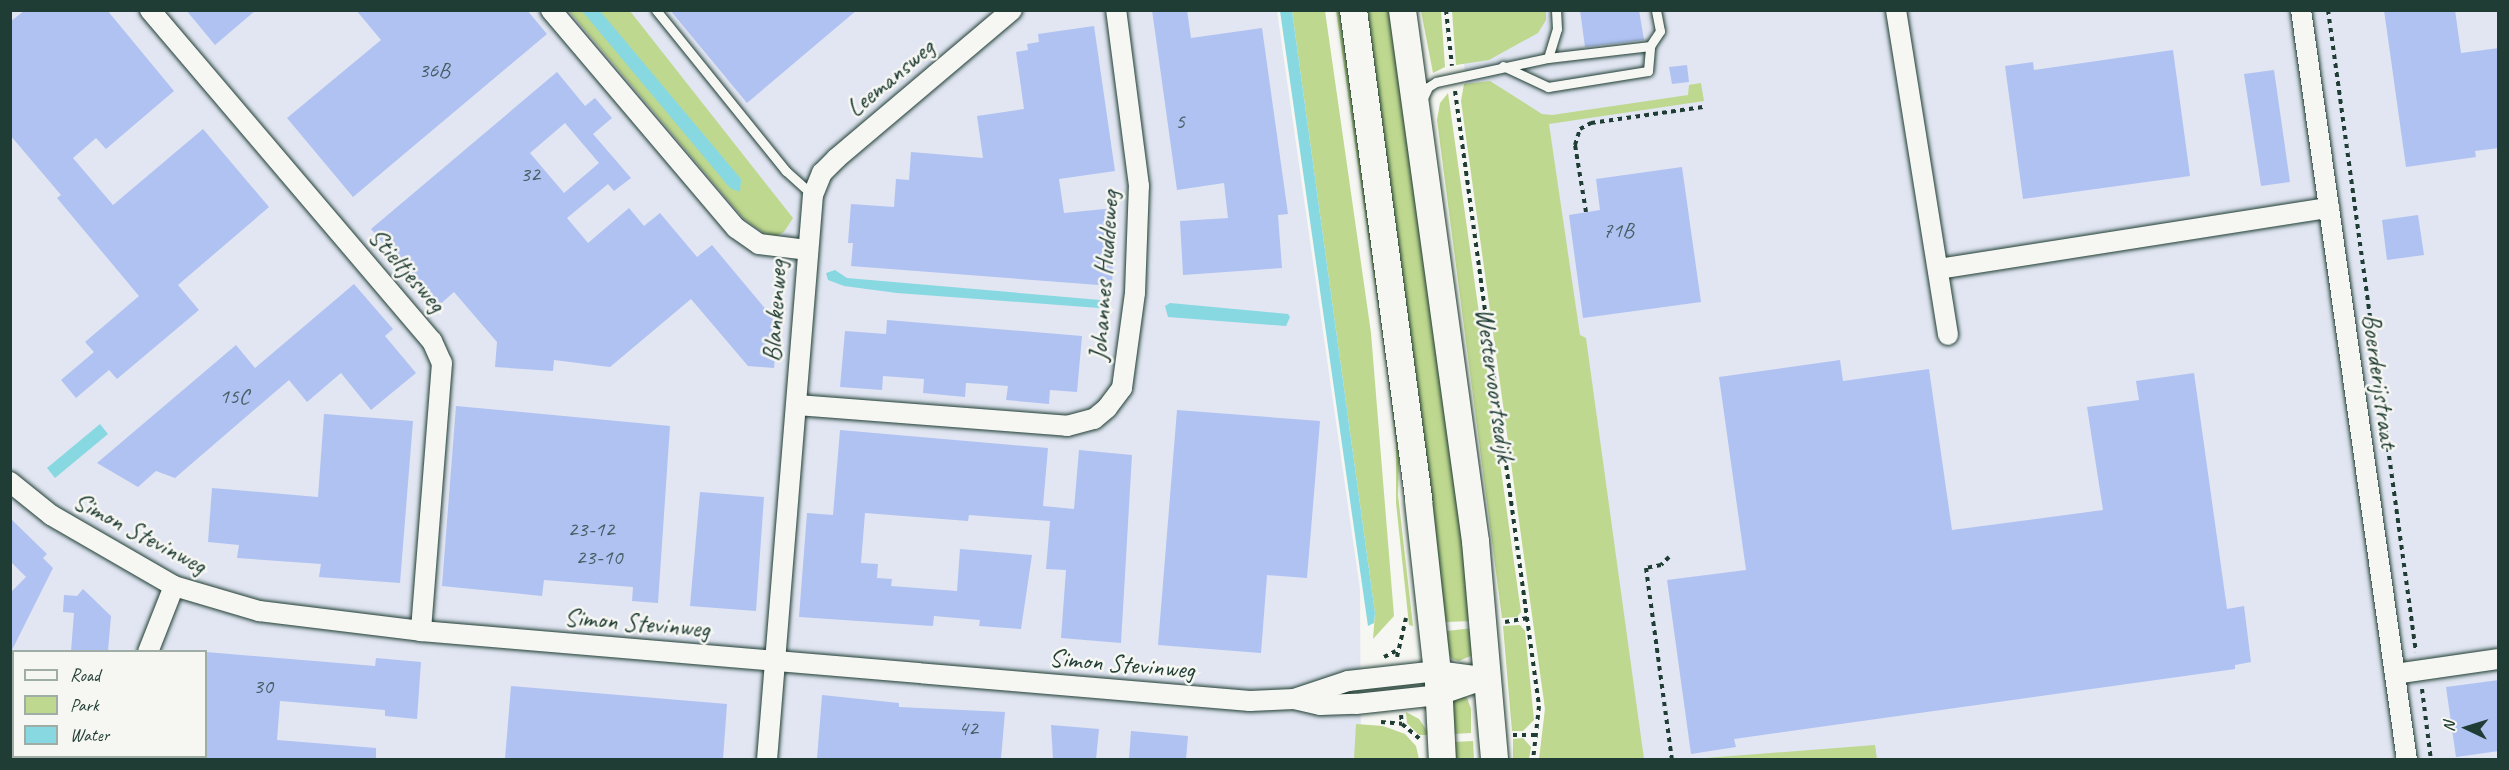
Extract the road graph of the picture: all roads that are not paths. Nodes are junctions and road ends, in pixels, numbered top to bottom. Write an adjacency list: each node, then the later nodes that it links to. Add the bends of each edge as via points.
1 (150, 10): 24 (street, Stieltjesweg, via 432,341 442,363)
2 (551, 10): 18 (street, Blankenweg, via 736,228 759,244)
3 (656, 10): 16 (lane, via 786,171)
4 (1012, 10): 16 (street, Leemansweg, via 837,158 822,172)
5 (1116, 10): 21 (street, Johannes Huddeweg, via 1139,186 1135,293 1122,387 1107,408 1094,419 1067,426)
6 (1353, 10): 30 (main road, via 1394,306)
7 (1402, 10): 15 (main road, Westervoortsedijk)
8 (1556, 10): 13 (lane, via 1557,28)
9 (1656, 10): 12 (lane, via 1660,31)
10 (1896, 10): 19 (street)
11 (2301, 10): 17 (street, Boerderijstraat)
12 (1650, 46): 13 (lane); 14 (lane, via 1648,71 1548,87)
13 (1548, 57): 14 (lane)
14 (1503, 66): 15 (lane, via 1428,87)
15 (1417, 113): 29 (main road, Westervoortsedijk, via 1475,541)
16 (813, 195): 18 (street, Leemansweg)
17 (2329, 208): 19 (street); 28 (street, Boerderijstraat)
18 (807, 250): 21 (street, Blankenweg)
19 (1938, 269): 20 (street)
20 (1948, 335)
21 (797, 405): 27 (street, Blankenweg)
22 (10, 482): 23 (street, Simon Stevinweg, via 51,515)
23 (174, 586): 24 (street, Simon Stevinweg, via 259,611); 25 (street)
24 (421, 631): 27 (street, Simon Stevinweg)
25 (148, 650)
26 (2499, 659): 28 (street)
27 (774, 662): 31 (street, Simon Stevinweg, via 1250,701); 32 (street, Blankenweg)
28 (2395, 674): 35 (street, Boerderijstraat)
29 (1488, 678): 30 (street); 34 (main road, Westervoortsedijk)
30 (1438, 683): 31 (street, Simon Stevinweg, via 1320,705); 31 (street, Simon Stevinweg, via 1398,676 1348,681); 33 (main road)
31 (1294, 699)
32 (767, 759)
33 (1442, 759)
34 (1494, 759)
35 (2407, 759)

